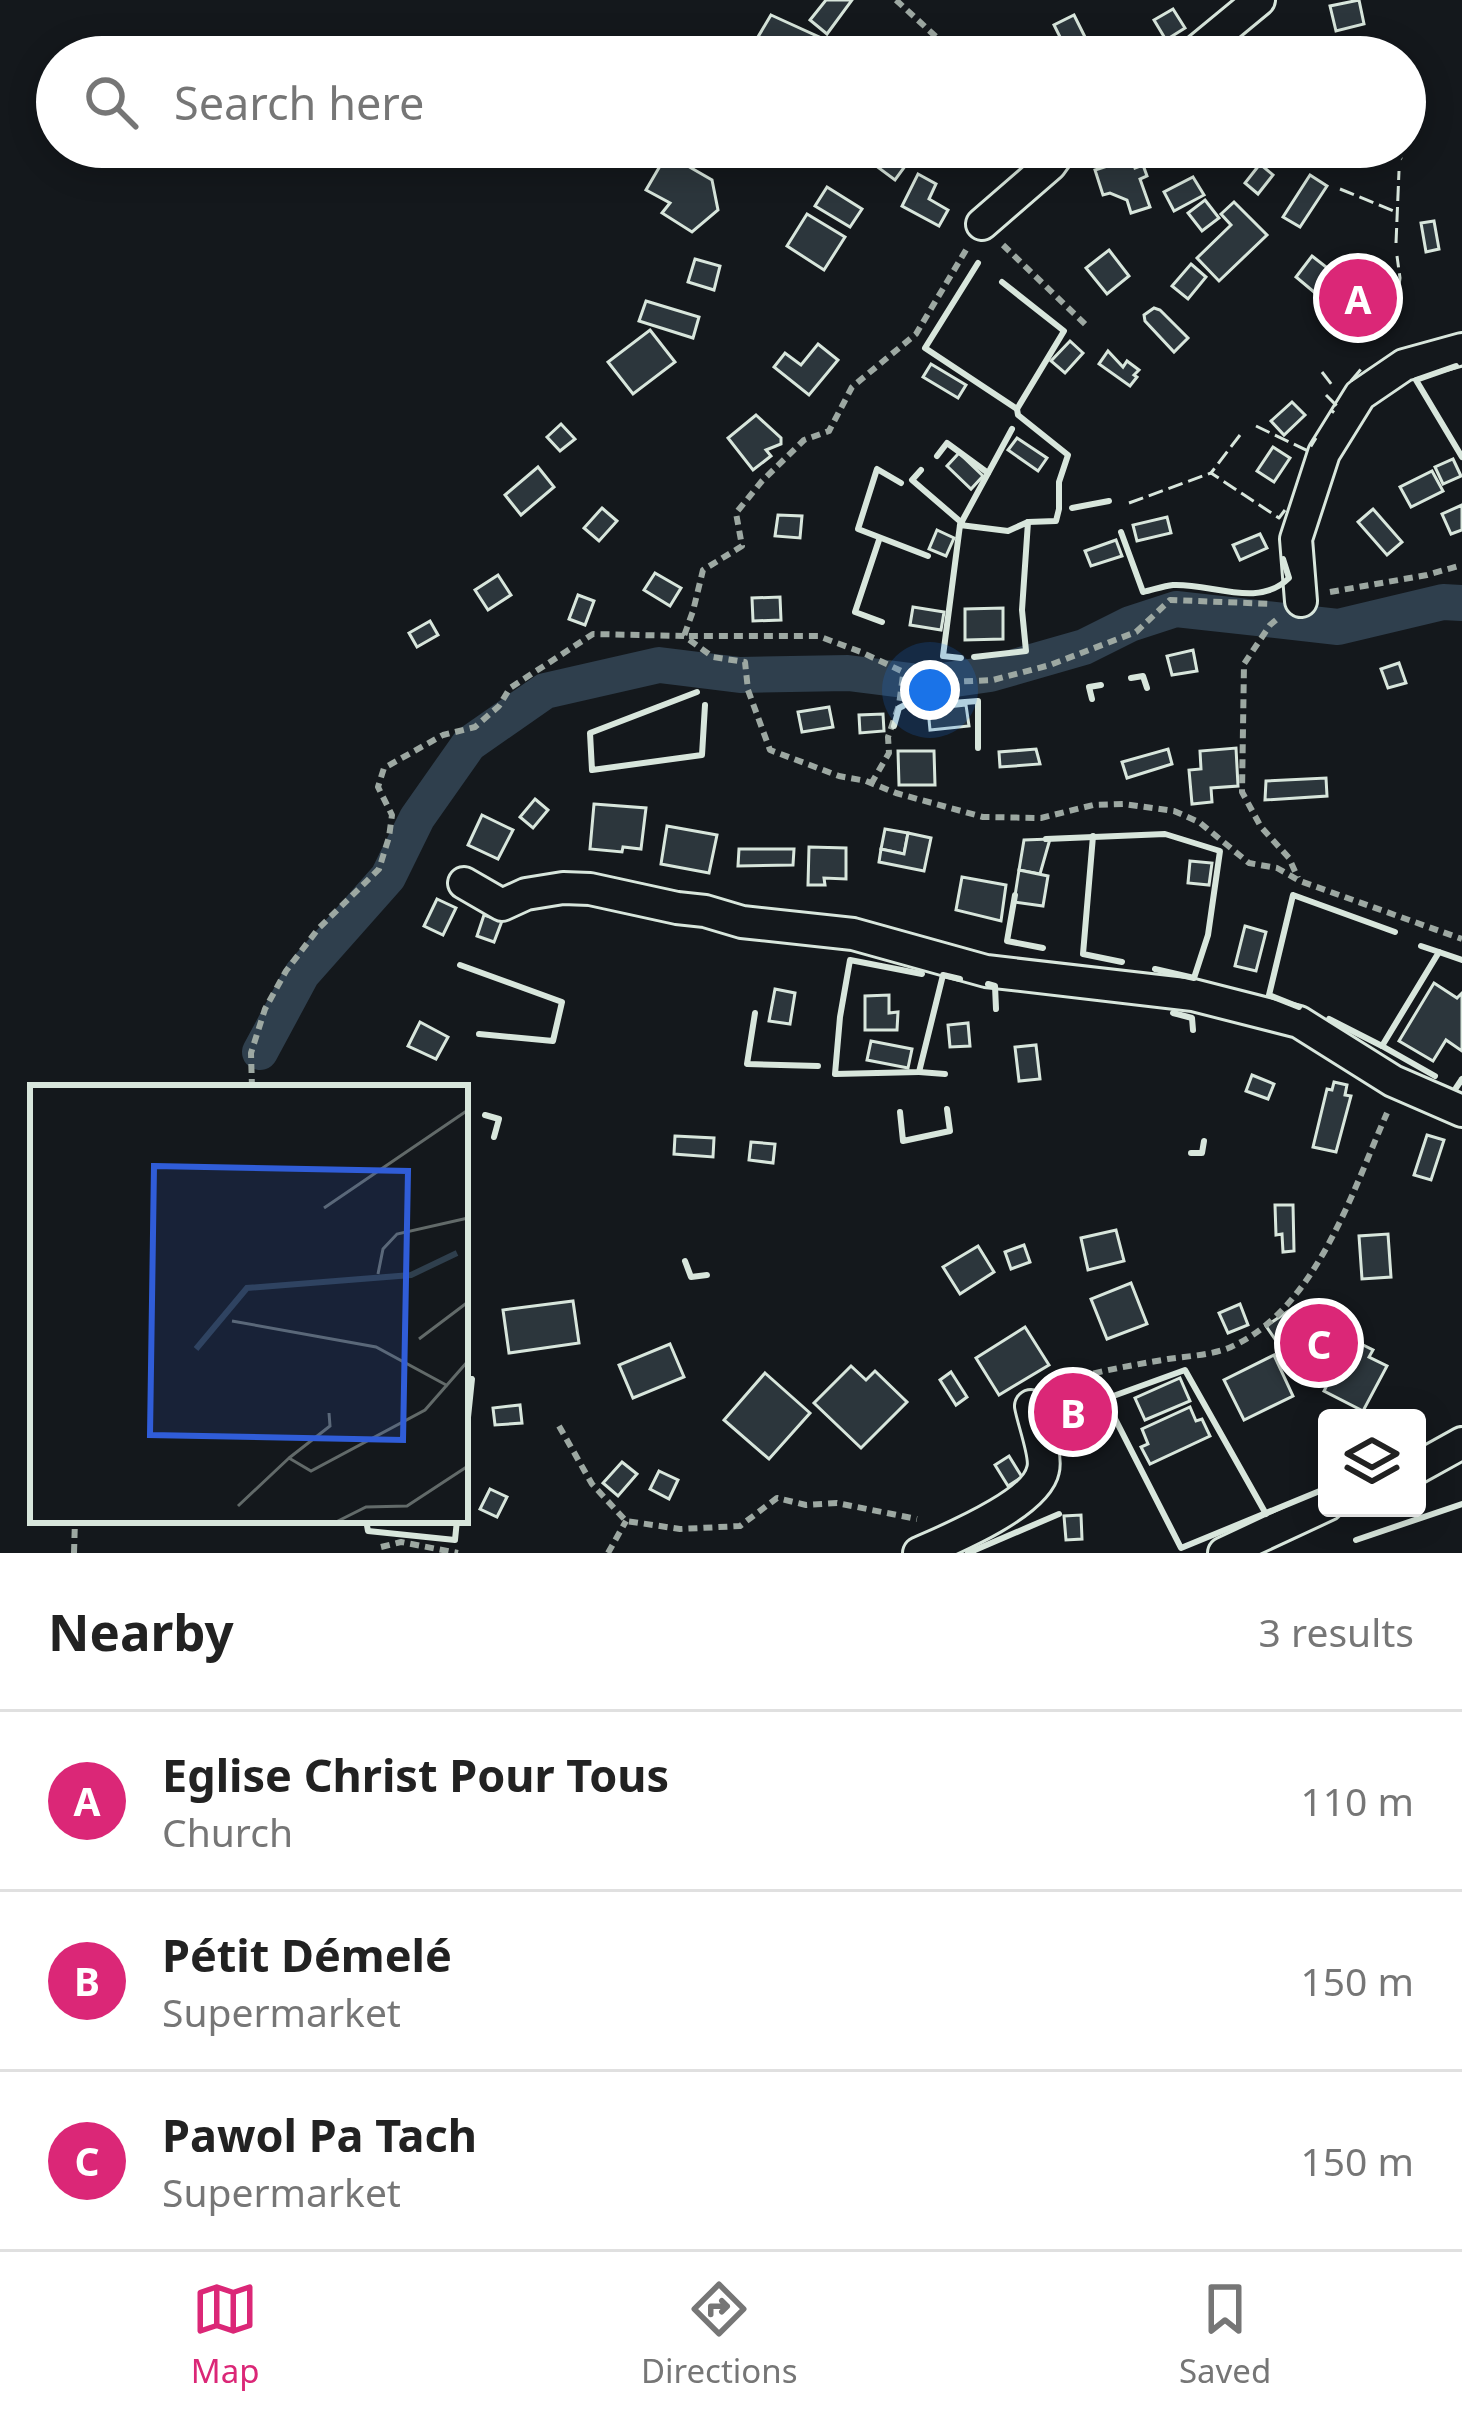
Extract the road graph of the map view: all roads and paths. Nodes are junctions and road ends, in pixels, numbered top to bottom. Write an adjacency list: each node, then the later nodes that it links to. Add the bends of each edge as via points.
1 (896, 0): 3 (path)
2 (1259, 0): 4 (street)
3 (935, 36)
4 (1215, 36)
5 (1047, 168): 6 (street)
6 (982, 224): 7 (path); 11 (path, via 916,334 852,387 830,431 804,440 736,513 742,546 704,569)
7 (1088, 327)
8 (1462, 350): 10 (street, via 1404,365 1360,395 1324,453 1296,539)
9 (1462, 565): 10 (path)
10 (1301, 601): 12 (path, via 1170,600 1136,632 1050,665 993,680 927,682); 14 (path, via 1270,625 1244,664 1242,792)
11 (684, 636): 12 (path, via 818,636); 13 (path, via 713,657 746,662 770,750); 18 (path, via 592,634 510,688 475,727 384,768 378,787 392,815 379,869 286,971 251,1053)
12 (903, 673): 13 (path, via 890,753)
13 (871, 784): 14 (path, via 983,818 1041,818 1093,805 1174,811 1250,863)
14 (1300, 881): 16 (path)
15 (464, 883): 17 (street, via 502,905 526,894 590,889 742,922 853,934 986,971 1193,995 1299,1022)
16 (1462, 939)
17 (1394, 1081): 19 (street); 20 (path, via 1393,1100 1325,1252 1257,1332 1228,1349 1050,1385)
18 (252, 1085)
19 (1462, 1111)
20 (1031, 1406): 27 (street, via 1045,1467 1038,1482)
21 (559, 1426): 25 (path, via 592,1484)
22 (1462, 1443): 23 (street)
23 (1426, 1463)
24 (1318, 1509): 33 (street)
25 (626, 1520): 27 (path, via 680,1529 740,1526 777,1498); 31 (path)
26 (75, 1523): 29 (path)
27 (967, 1531): 32 (street)
28 (381, 1546): 30 (path)
29 (74, 1553)
30 (458, 1553)
31 (608, 1553)
32 (919, 1553)
33 (1224, 1553)

